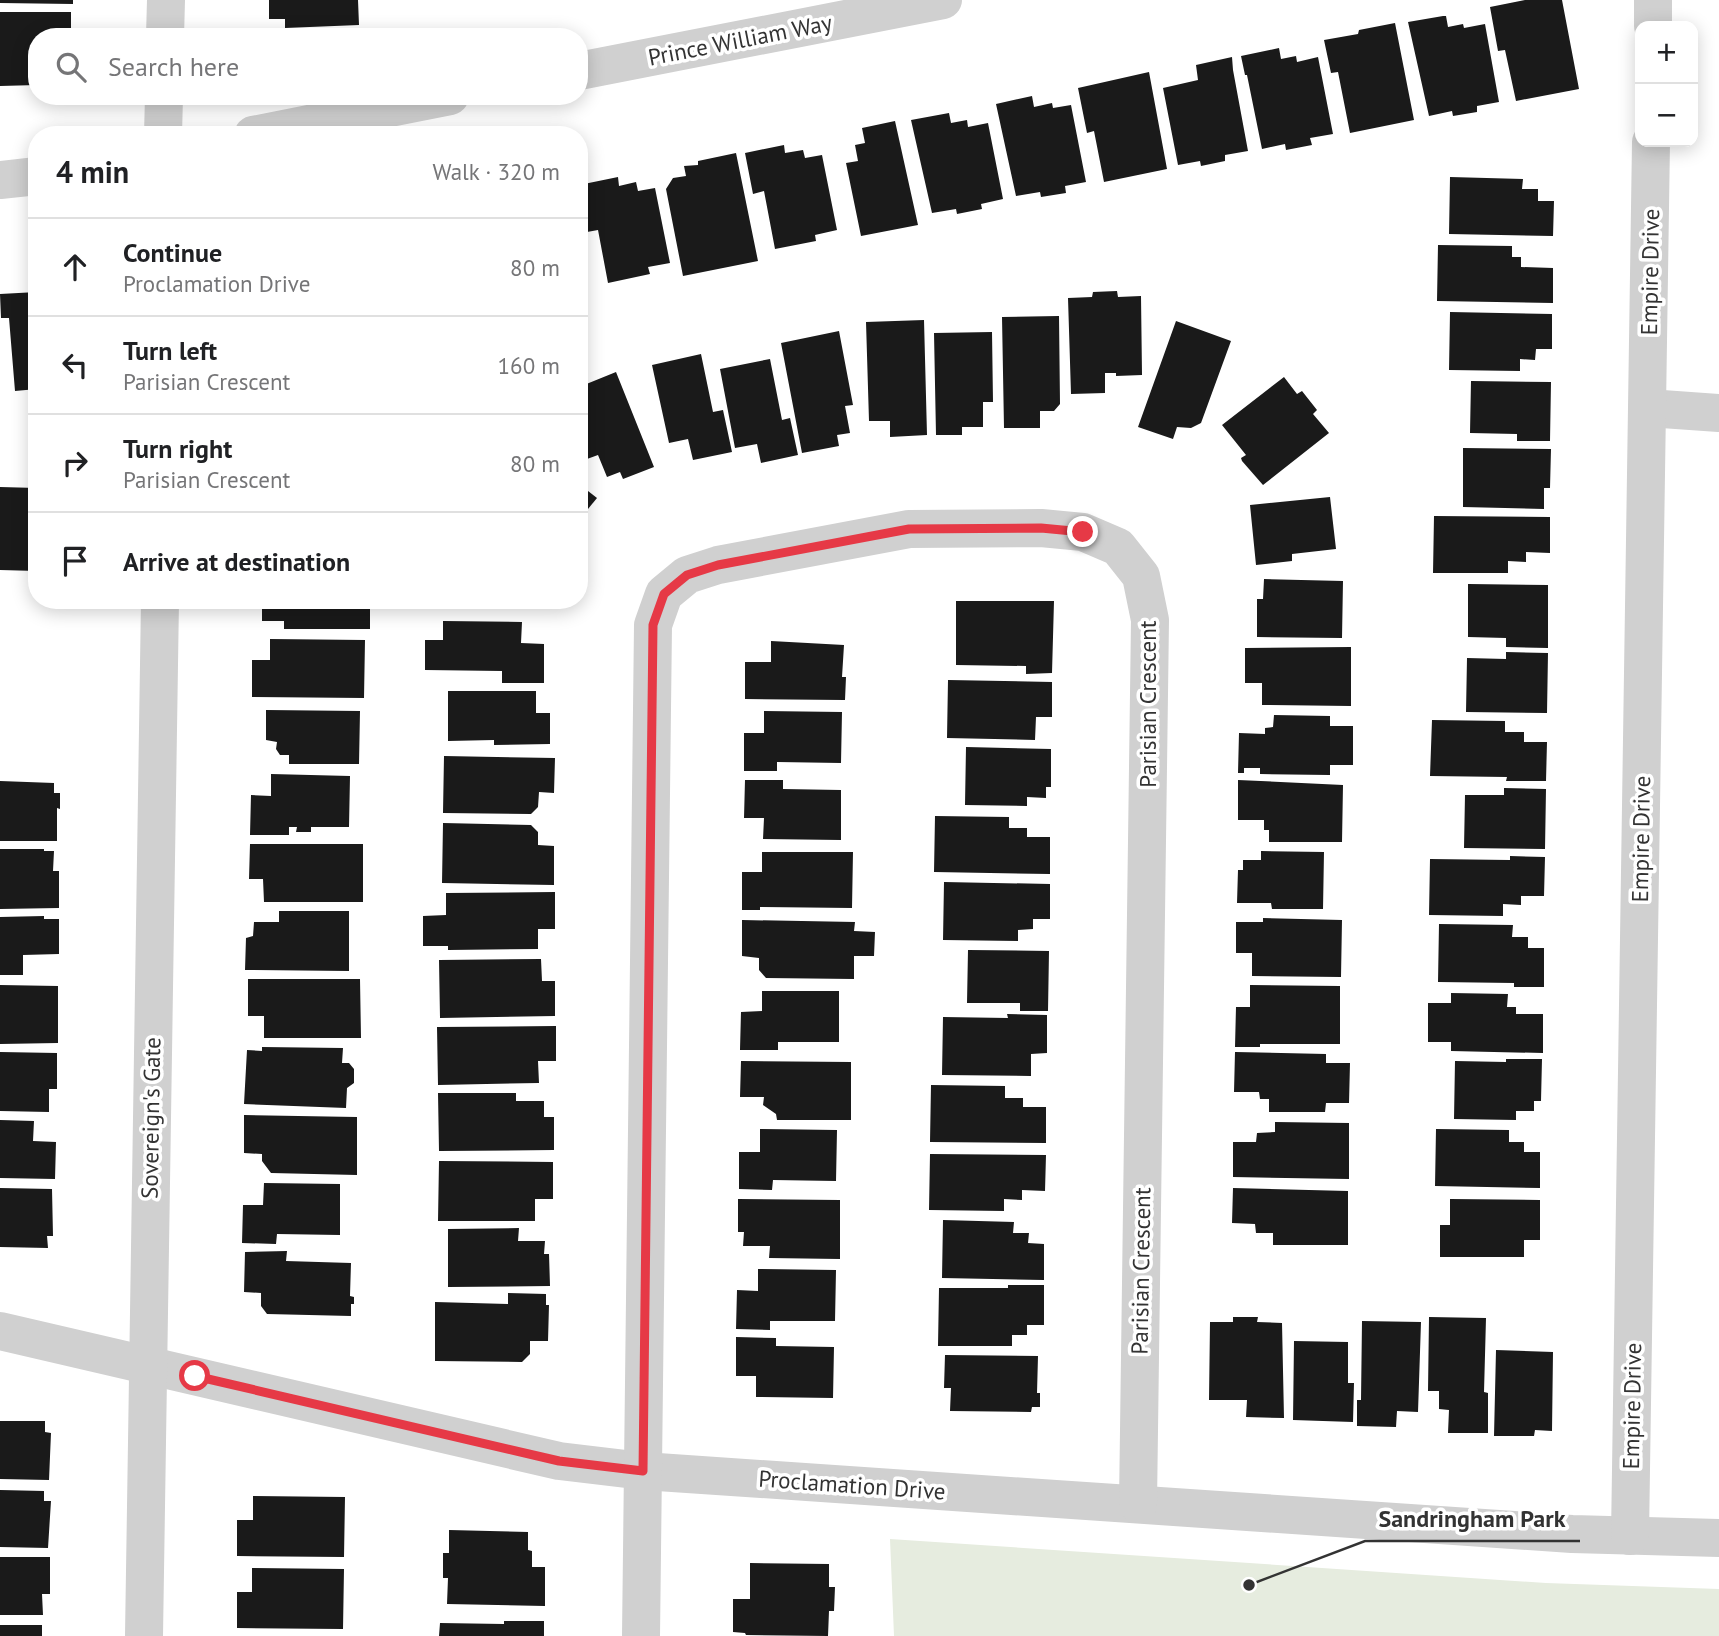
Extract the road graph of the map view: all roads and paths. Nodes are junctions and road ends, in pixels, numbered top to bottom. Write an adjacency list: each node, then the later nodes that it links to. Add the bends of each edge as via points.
1 (166, 0): 5 (street)
2 (943, 0): 6 (street, Prince William Way)
3 (1653, 0): 4 (street)
4 (1653, 21)
5 (165, 28)
6 (588, 69)
7 (164, 105): 9 (street)
8 (405, 105): 10 (street)
9 (163, 126)
10 (298, 126)
11 (1651, 147): 14 (street, Empire Drive)
12 (28, 177): 13 (street)
13 (0, 180)
14 (1648, 408): 15 (street); 21 (street, Empire Drive)
15 (1719, 413)
16 (160, 609): 18 (street, Sovereign's Gate)
17 (0, 1331): 18 (street, Proclamation Drive)
18 (147, 1365): 19 (street, Proclamation Drive, via 559,1461); 23 (street, Sovereign's Gate)
19 (643, 1471): 20 (street, Proclamation Drive); 20 (street, Parisian Crescent, via 653,625 664,594 687,575 718,565 850,539 909,529 1041,528 1083,532 1118,547 1141,576 1150,620); 24 (street, Parisian Crescent)
20 (1138, 1504): 21 (street, Proclamation Drive)
21 (1630, 1536): 22 (street, Proclamation Drive)
22 (1719, 1538)
23 (144, 1636)
24 (641, 1636)

